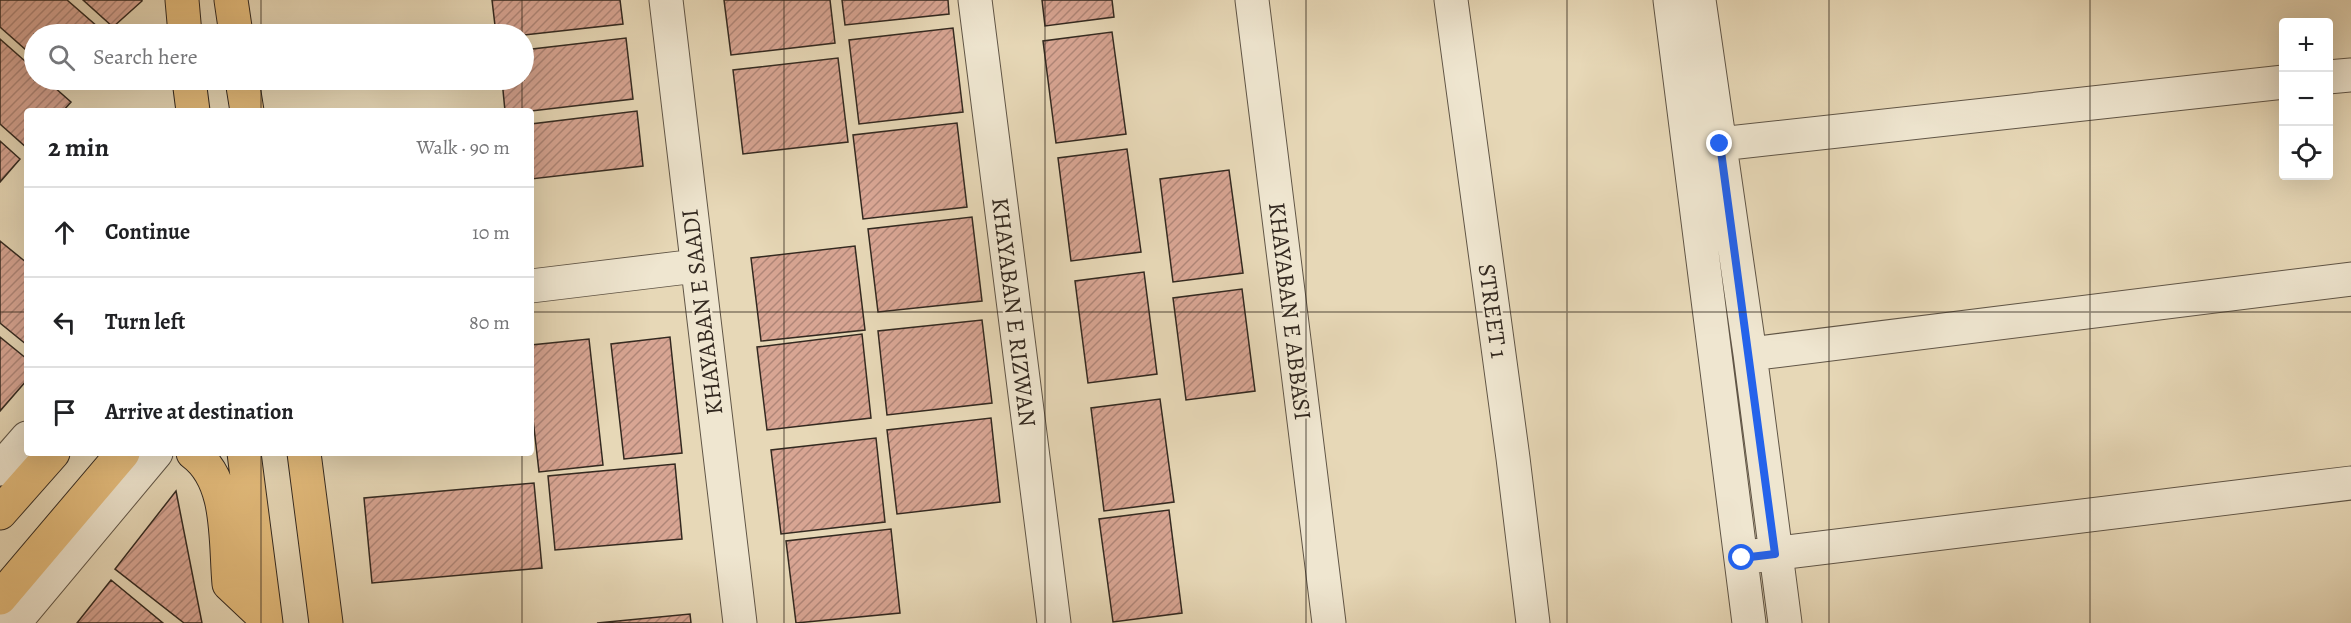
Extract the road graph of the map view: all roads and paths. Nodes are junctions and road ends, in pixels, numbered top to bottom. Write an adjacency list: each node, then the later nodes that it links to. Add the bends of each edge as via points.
1 (182, 0): 9 (main road)
2 (231, 0): 10 (main road)
3 (666, 0): 17 (street, KHAYABAN E SAADI)
4 (975, 0): 38 (street, KHAYABAN E RIZWAN)
5 (1252, 0): 39 (street, KHAYABAN E ABBASI)
6 (1450, 0): 40 (street, STREET 1)
7 (1671, 0): 32 (street)
8 (1699, 0): 16 (street)
9 (184, 24)
10 (235, 24)
11 (2351, 75): 12 (street)
12 (2333, 77)
13 (2279, 82): 16 (street)
14 (244, 90): 15 (main road)
15 (247, 108)
16 (1720, 144): 20 (street)
17 (696, 266): 19 (street); 37 (street, KHAYABAN E SAADI)
18 (2351, 279): 20 (street)
19 (534, 286)
20 (1750, 354): 31 (street)
21 (24, 441): 28 (street)
22 (50, 456): 30 (main road)
23 (121, 456): 33 (main road)
24 (153, 456): 35 (street)
25 (196, 456): 34 (main road, via 216,479 229,584)
26 (244, 456): 34 (main road)
27 (304, 456): 36 (main road)
28 (0, 469)
29 (2351, 483): 31 (street)
30 (0, 513)
31 (1775, 554): 32 (street); 42 (street)
32 (1742, 558): 41 (street)
33 (0, 598)
34 (266, 621)
35 (14, 623)
36 (326, 623)
37 (740, 623)
38 (1054, 623)
39 (1329, 623)
40 (1533, 623)
41 (1749, 623)
42 (1785, 623)

